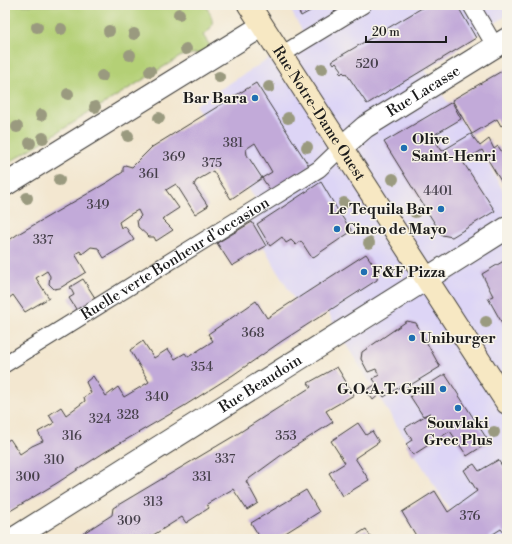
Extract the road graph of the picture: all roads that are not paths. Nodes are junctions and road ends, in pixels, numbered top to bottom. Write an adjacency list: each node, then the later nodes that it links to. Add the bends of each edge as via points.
1 (249, 5): 4 (main road, Rue Notre-Dame Ouest)
2 (363, 5): 6 (lane)
3 (471, 5): 5 (lane)
4 (262, 26): 6 (main road, Rue Notre-Dame Ouest); 8 (street)
5 (501, 43): 7 (street, Rue Lacasse, via 365,127)
6 (282, 55): 7 (main road, Rue Notre-Dame Ouest)
7 (342, 148): 10 (main road, Rue Notre-Dame Ouest); 11 (lane, Ruelle verte Bonheur d'occasion, via 319,169)
8 (5, 186)
9 (507, 228): 10 (street, Rue Beaudoin)
10 (426, 279): 12 (main road, Rue Notre-Dame Ouest); 13 (street, Rue Beaudoin)
11 (5, 364)
12 (507, 403)
13 (13, 539)

